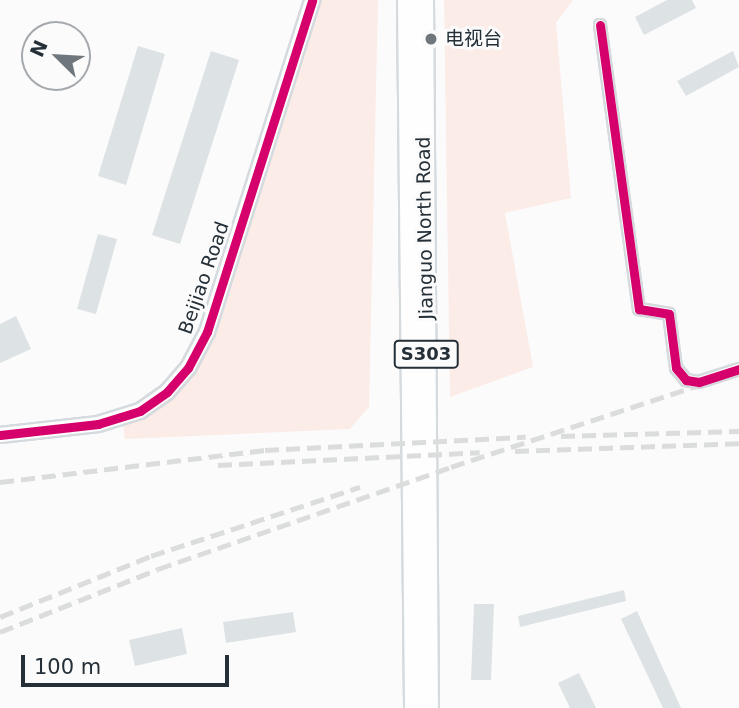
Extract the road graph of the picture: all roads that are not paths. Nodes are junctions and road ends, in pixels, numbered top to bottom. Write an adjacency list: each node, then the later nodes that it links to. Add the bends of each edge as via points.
1 (312, 0): 6 (street, Beijiao Road, via 207,332 188,369 140,411 98,424)
2 (407, 0): 7 (main road, Jianguo North Road)
3 (424, 0): 8 (main road, Jianguo North Road / S303)
4 (600, 25): 5 (street, via 639,309 669,314 676,369 686,380 699,382)
5 (739, 369)
6 (0, 435)
7 (414, 708)
8 (429, 708)

